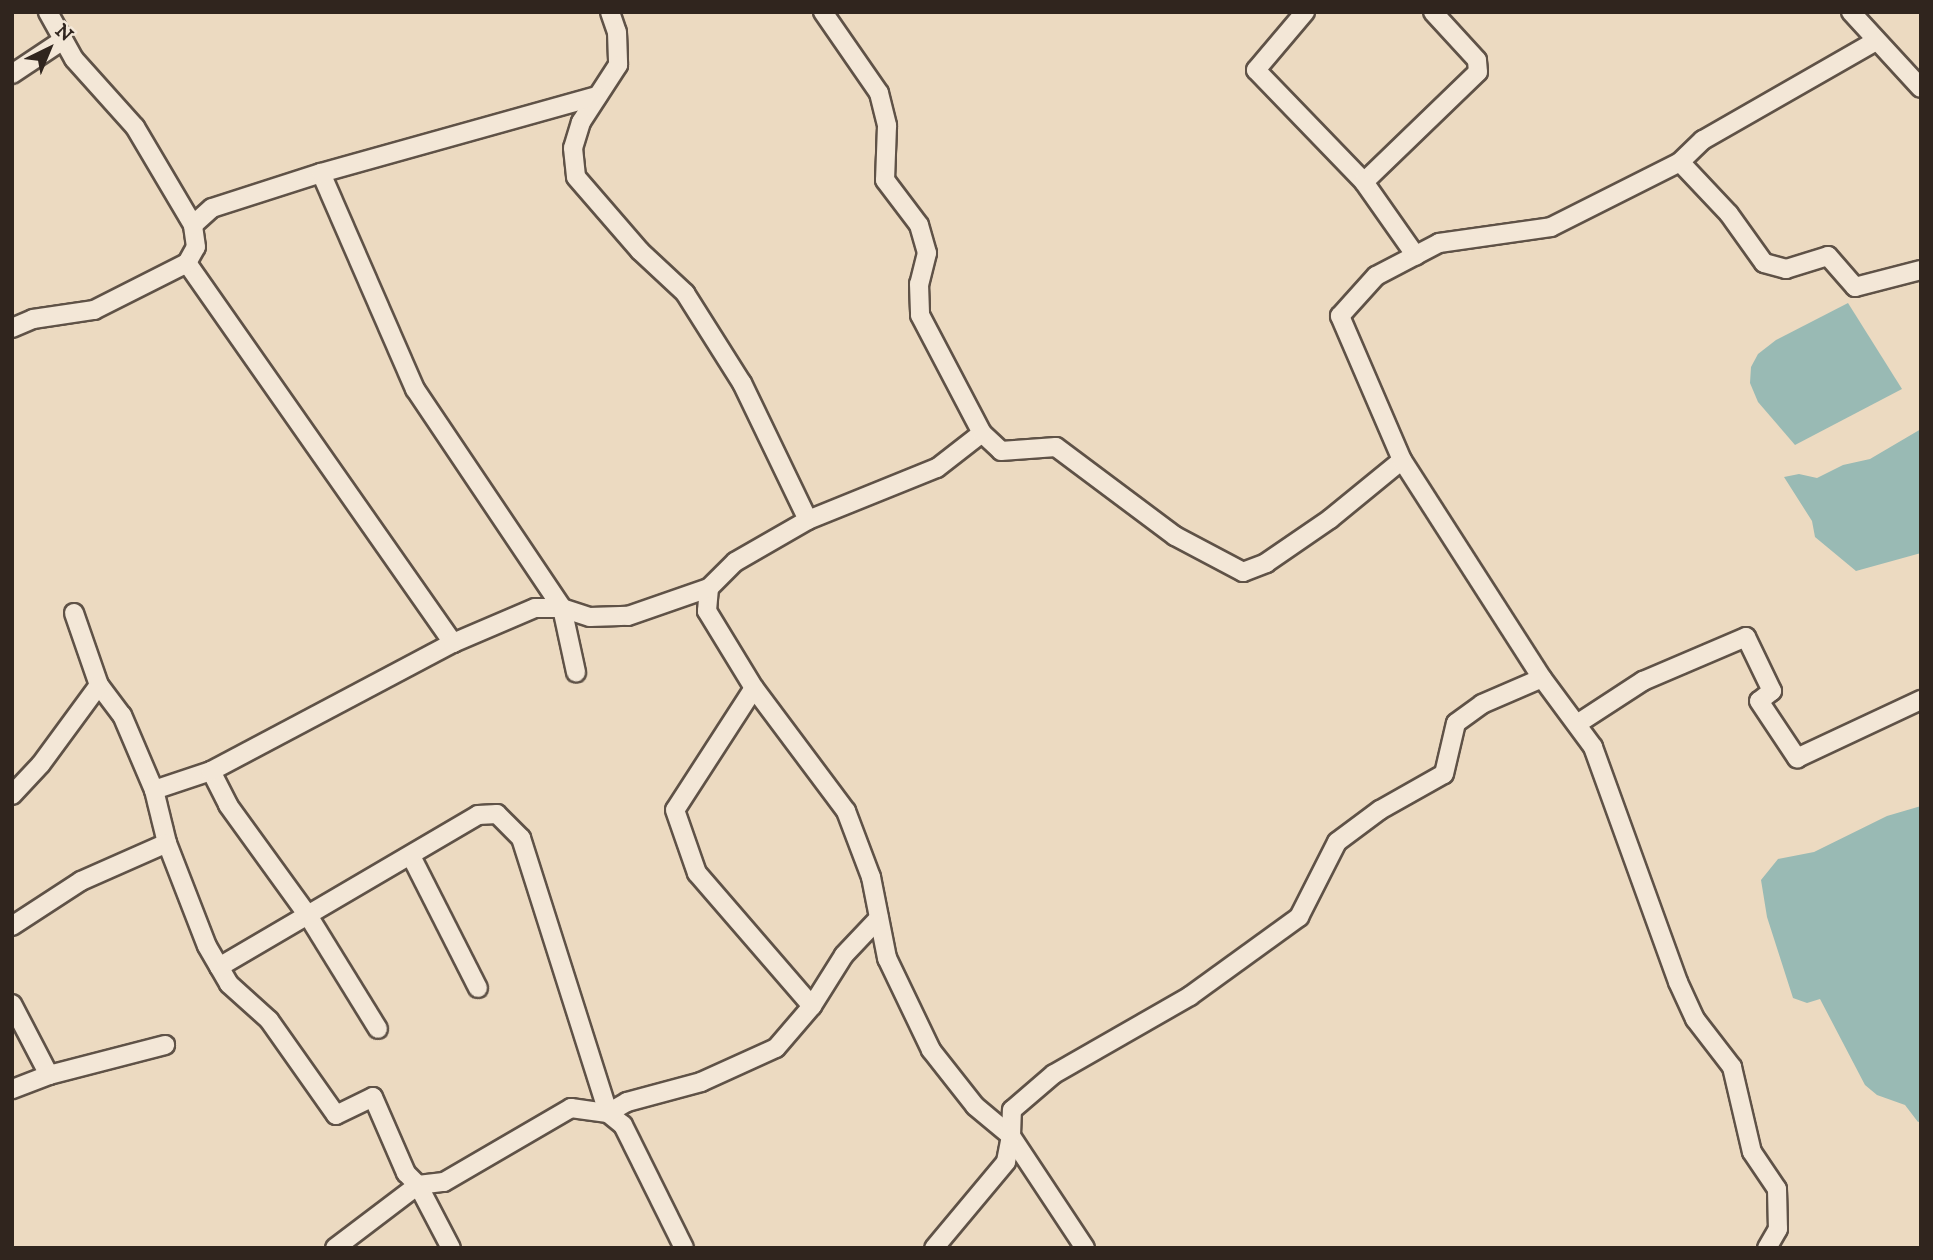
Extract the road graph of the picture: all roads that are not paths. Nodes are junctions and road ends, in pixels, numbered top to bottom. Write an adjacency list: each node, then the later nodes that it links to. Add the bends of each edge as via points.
1 (48, 12): 7 (street)
2 (611, 12): 11 (street, via 618,65)
3 (823, 12): 20 (street, via 879,93 887,126 885,180 919,225 927,253 919,284 920,316)
4 (1304, 12): 14 (street, via 1255,70)
5 (1433, 12): 14 (street, via 1477,60 1478,72)
6 (1851, 12): 8 (street)
7 (64, 40): 9 (street); 15 (street, via 74,59 135,127)
8 (1874, 42): 10 (street); 12 (street, via 1703,140)
9 (12, 74)
10 (1921, 88)
11 (597, 96): 13 (street); 22 (street, via 573,148 576,177 639,251 685,293 742,383)
12 (1680, 162): 16 (street, via 1551,227 1439,243); 18 (street, via 1729,214 1764,263 1786,269 1828,256 1855,287)
13 (321, 173): 15 (street, via 212,208); 24 (street, via 415,389)
14 (1364, 182): 16 (street)
15 (193, 225): 17 (street, via 196,247)
16 (1416, 256): 21 (street, via 1376,276 1340,316)
17 (187, 263): 19 (street, via 94,310 33,319); 26 (street)
18 (1921, 270)
19 (12, 328)
20 (982, 433): 21 (street, via 1001,452 1056,447 1175,536 1243,572 1266,563 1330,519); 22 (street, via 937,468)
21 (1402, 460): 28 (street)
22 (808, 520): 23 (street, via 735,562)
23 (709, 588): 24 (street, via 628,616 590,617); 30 (street, via 707,611)
24 (562, 608): 26 (street, via 535,608); 27 (street)
25 (74, 613): 29 (street)
26 (453, 643): 33 (street)
27 (576, 672)
28 (1542, 678): 32 (street); 50 (street, via 1482,704 1456,723 1444,774 1380,810 1337,842 1299,917 1190,996 1054,1074 1012,1110)
29 (99, 685): 34 (street, via 122,715); 35 (street, via 41,764)
30 (754, 688): 39 (street, via 846,811 871,877); 44 (street, via 675,810 697,873)
31 (1921, 700): 32 (street, via 1797,758 1759,701 1772,691 1746,637 1643,681)
32 (1577, 724): 57 (street, via 1593,747 1678,982 1695,1019 1732,1067 1752,1153 1777,1189 1778,1229)
33 (211, 771): 34 (street); 38 (street, via 228,805)
34 (154, 790): 36 (street)
35 (12, 795)
36 (167, 843): 40 (street, via 81,881); 41 (street, via 186,898)
37 (411, 856): 38 (street); 42 (street); 49 (street, via 478,814 497,814 521,838)
38 (307, 914): 41 (street); 45 (street)
39 (879, 918): 44 (street, via 844,955); 50 (street, via 887,958 931,1050 975,1106)
40 (12, 926)
41 (219, 967): 51 (street, via 229,984 269,1020 336,1115 373,1097 406,1173)
42 (478, 988)
43 (12, 1004): 47 (street)
44 (811, 1006): 49 (street, via 776,1048 701,1082 627,1102)
45 (378, 1029)
46 (165, 1045): 47 (street)
47 (49, 1075): 48 (street)
48 (12, 1090)
49 (608, 1112): 51 (street, via 571,1108 444,1182); 54 (street, via 623,1125)
50 (1011, 1136): 55 (street, via 1006,1162); 56 (street)
51 (418, 1185): 52 (street); 53 (street)
52 (335, 1248)
53 (451, 1248)
54 (684, 1248)
55 (934, 1248)
56 (1085, 1248)
57 (1767, 1248)

